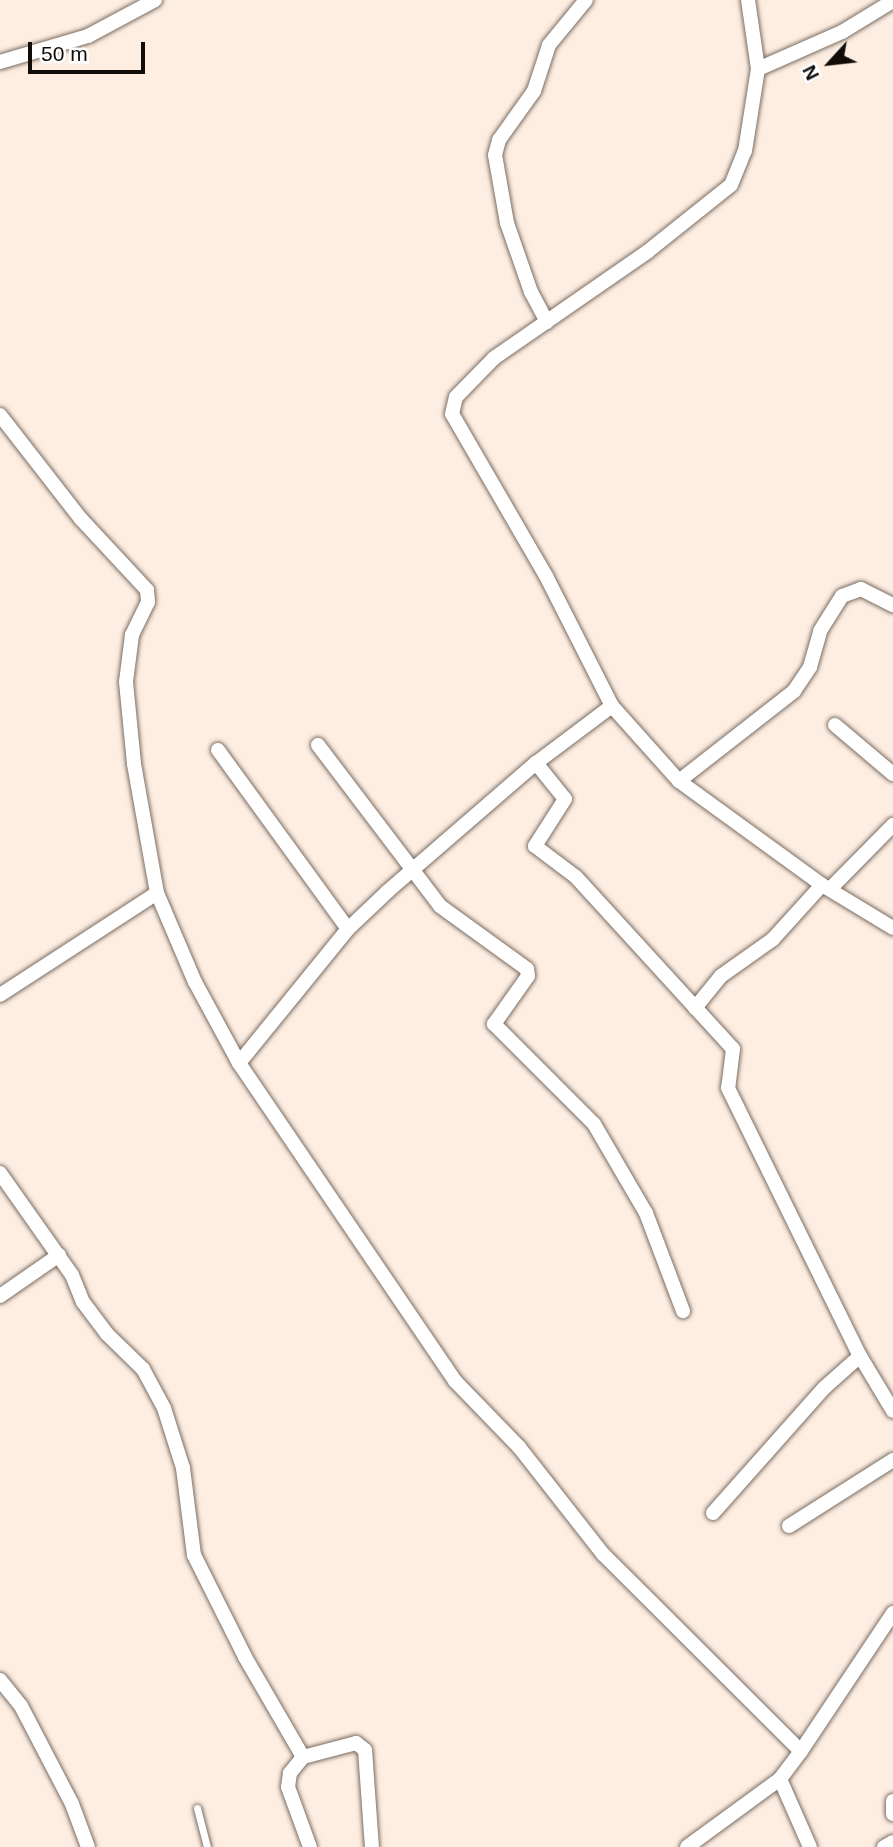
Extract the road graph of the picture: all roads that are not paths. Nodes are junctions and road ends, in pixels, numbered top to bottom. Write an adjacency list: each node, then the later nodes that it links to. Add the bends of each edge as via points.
1 (155, 0): 5 (street, via 88,36)
2 (586, 0): 7 (street, via 549,45 534,91 499,140 495,155 508,223 531,292)
3 (748, 0): 6 (street)
4 (893, 1): 6 (street, via 842,32)
5 (0, 62)
6 (758, 69): 7 (street, via 745,151 731,185 647,252)
7 (547, 322): 10 (street, via 471,379 456,397 452,414 546,576)
8 (0, 415): 20 (street, via 81,519 147,590 148,602 132,635 126,682 134,764)
9 (893, 605): 16 (street, via 861,589 842,596 820,631 810,667 794,691)
10 (612, 706): 14 (street); 16 (street)
11 (835, 725): 15 (street)
12 (318, 745): 18 (street)
13 (218, 750): 22 (street)
14 (536, 763): 18 (street); 24 (street, via 565,799 535,846 576,877)
15 (893, 774)
16 (679, 781): 19 (street)
17 (893, 825): 19 (street)
18 (414, 870): 22 (street); 29 (street, via 440,906 527,970 528,976 494,1024 601,1135 646,1213)
19 (826, 887): 21 (street); 24 (street, via 773,939 721,976)
20 (157, 893): 23 (street); 25 (street, via 195,982)
21 (893, 928)
22 (348, 929): 25 (street)
23 (0, 995)
24 (695, 1008): 30 (street, via 733,1049 728,1088)
25 (239, 1063): 37 (street, via 455,1381 519,1447 603,1554)
26 (0, 1173): 27 (street)
27 (59, 1255): 28 (street); 38 (street, via 83,1302 107,1334 144,1369 164,1408 183,1468 194,1555 245,1657)
28 (0, 1296)
29 (683, 1311)
30 (860, 1356): 31 (street); 33 (street, via 824,1388)
31 (893, 1411)
32 (893, 1460): 34 (street)
33 (713, 1513)
34 (789, 1526)
35 (893, 1613): 37 (street)
36 (0, 1680): 44 (street, via 34,1730)
37 (801, 1751): 39 (street)
38 (303, 1757): 46 (street, via 290,1773 288,1787); 47 (street, via 356,1742 365,1750)
39 (780, 1779): 48 (street); 49 (street)
40 (893, 1801): 42 (street)
41 (197, 1808): 45 (lane)
42 (893, 1814)
43 (893, 1842): 50 (street)
44 (88, 1847)
45 (207, 1847)
46 (310, 1847)
47 (372, 1847)
48 (687, 1847)
49 (810, 1847)
50 (884, 1847)

